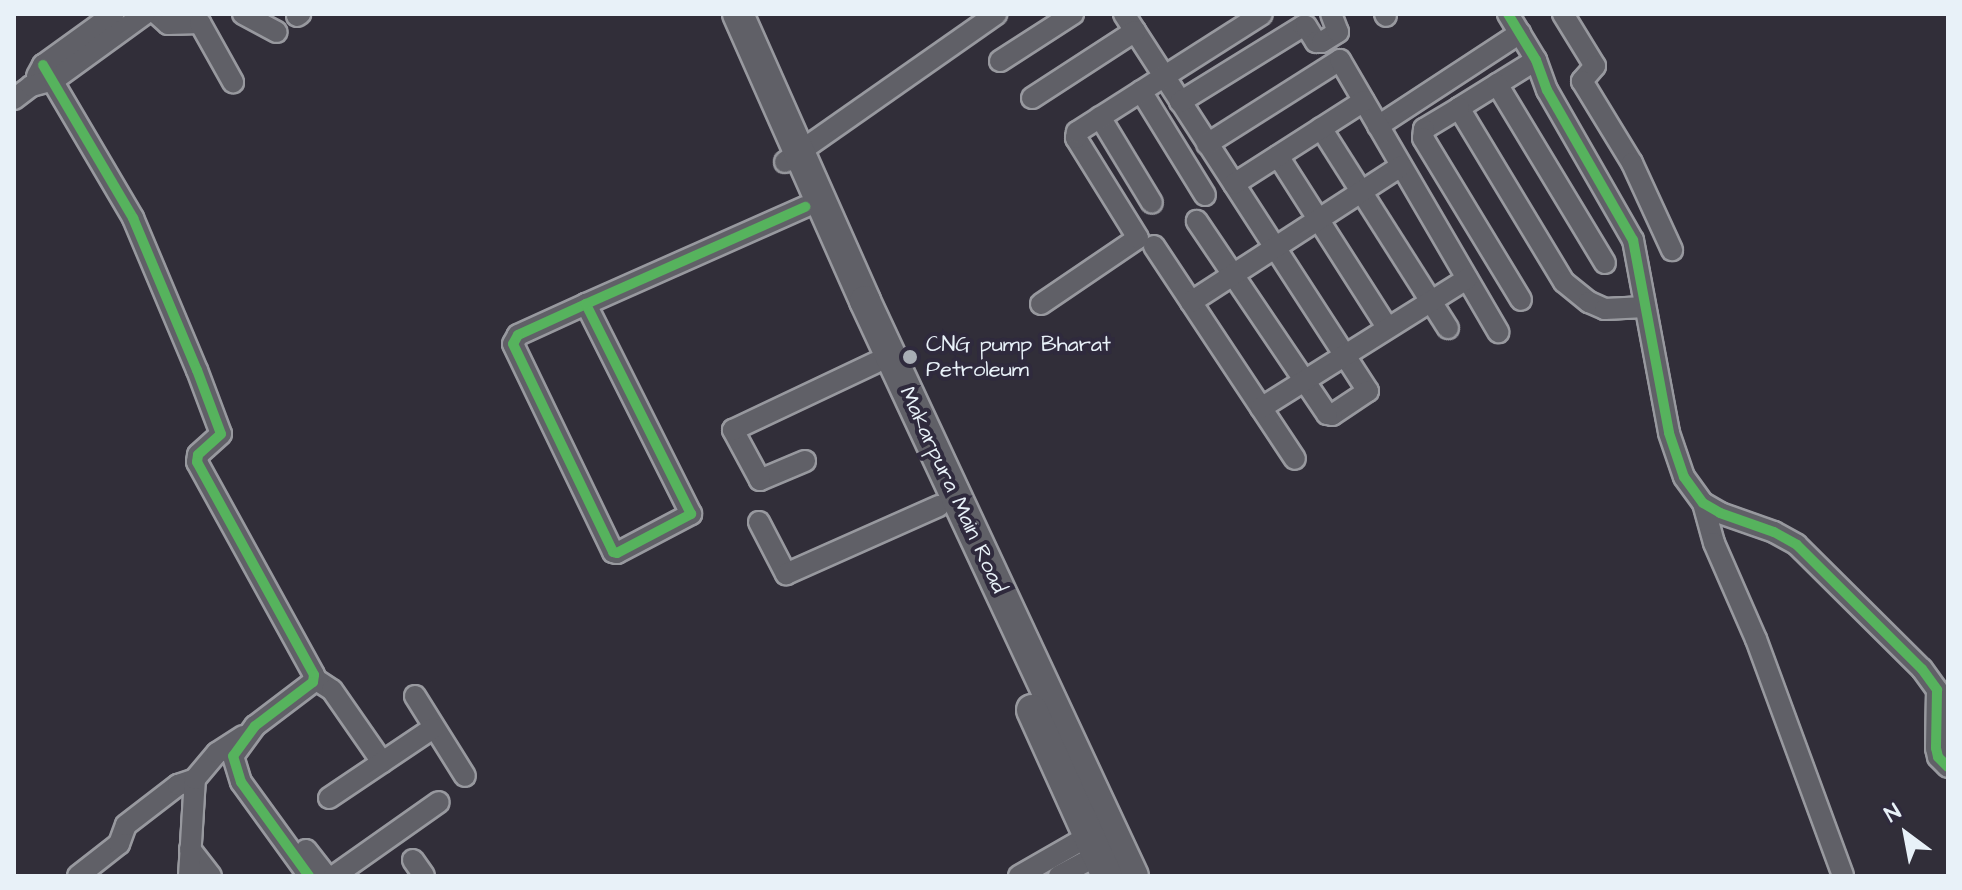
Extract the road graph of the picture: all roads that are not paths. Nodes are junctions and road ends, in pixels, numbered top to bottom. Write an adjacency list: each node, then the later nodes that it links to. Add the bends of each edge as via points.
1 (114, 14): 18 (street)
2 (145, 14): 18 (street)
3 (157, 14): 20 (street, via 168,24 200,23)
4 (243, 14): 14 (street)
5 (717, 14): 33 (highway, Makarpura Main Road)
6 (738, 14): 33 (highway, Makarpura Main Road)
7 (996, 14): 33 (street)
8 (1073, 14): 17 (street)
9 (1262, 14): 19 (street)
10 (1331, 14): 26 (street, via 1339,29 1322,42 1303,26)
11 (1508, 14): 15 (street)
12 (1563, 14): 44 (street, via 1595,66 1582,81 1632,163)
13 (1130, 22): 19 (street); 23 (street)
14 (277, 32)
15 (1520, 33): 16 (street); 29 (street)
16 (1536, 60): 21 (street); 53 (street, via 1547,90 1633,240)
17 (1000, 61)
18 (49, 73): 24 (street); 66 (street, via 133,218 221,434 197,462)
19 (1163, 76): 22 (street); 26 (street)
20 (233, 82)
21 (1497, 84): 27 (street); 45 (street)
22 (1141, 91): 28 (street); 37 (street)
23 (1032, 98)
24 (14, 99)
25 (1364, 101): 29 (street); 30 (street); 31 (street, via 1340,60)
26 (1180, 102): 31 (street)
27 (1459, 108): 49 (street, via 1424,129 1423,138); 53 (street, via 1564,282 1605,309)
28 (1100, 117): 38 (street); 52 (street, via 1076,138 1138,238)
29 (1378, 126): 34 (street)
30 (1321, 128): 32 (street); 36 (street)
31 (1207, 144): 35 (street)
32 (1278, 156): 35 (street); 40 (street)
33 (793, 157): 39 (highway, Makarpura Main Road); 76 (highway, Makarpura Main Road, via 924,429)
34 (1401, 166): 36 (street); 47 (street)
35 (1234, 184): 43 (street)
36 (1361, 191): 40 (street); 48 (street)
37 (1205, 195)
38 (1152, 203)
39 (805, 207): 51 (street); 58 (highway, Makarpura Main Road)
40 (1319, 219): 43 (street); 54 (street)
41 (1197, 221): 46 (street)
42 (1154, 246): 50 (street)
43 (1275, 246): 46 (street); 57 (street)
44 (1672, 250)
45 (1605, 263)
46 (1233, 275): 50 (street); 59 (street)
47 (1467, 279): 48 (street); 56 (street)
48 (1432, 300): 54 (street); 55 (street)
49 (1521, 300)
50 (1191, 302): 60 (street)
51 (586, 304): 51 (street, via 691,514 617,553 513,344 518,335)
52 (1041, 304)
53 (1645, 307): 63 (street, via 1669,433 1684,477)
54 (1387, 327): 57 (street)
55 (1448, 328)
56 (1498, 332)
57 (1346, 354): 59 (street); 59 (street, via 1369,390 1332,415)
58 (875, 363): 62 (street, via 733,430 760,480); 64 (highway, Makarpura Main Road)
59 (1304, 380): 60 (street)
60 (1261, 408): 61 (street)
61 (1295, 459)
62 (805, 461)
63 (1703, 503): 71 (street, via 1797,545 1922,669 1937,690 1936,748); 87 (street)
64 (939, 506): 65 (street, via 786,574); 76 (highway, Makarpura Main Road)
65 (759, 522)
66 (315, 679): 69 (street); 70 (street, via 332,690)
67 (415, 696): 68 (street)
68 (433, 728): 70 (street); 72 (street)
69 (243, 741): 73 (street, via 217,753); 81 (street, via 233,756 237,775); 82 (street, via 255,784)
70 (382, 762): 74 (street)
71 (1948, 767)
72 (465, 776)
73 (195, 779): 77 (street); 78 (street, via 178,785 126,825 119,844)
74 (329, 798)
75 (439, 802): 83 (street)
76 (1105, 847): 84 (street); 85 (street); 86 (highway, Makarpura Main Road)
77 (190, 849): 79 (street); 80 (street)
78 (78, 876)
79 (189, 876)
80 (211, 876)
81 (309, 876)
82 (326, 876)
83 (334, 876)
84 (1019, 876)
85 (1059, 876)
86 (1133, 876)
87 (1843, 876)

